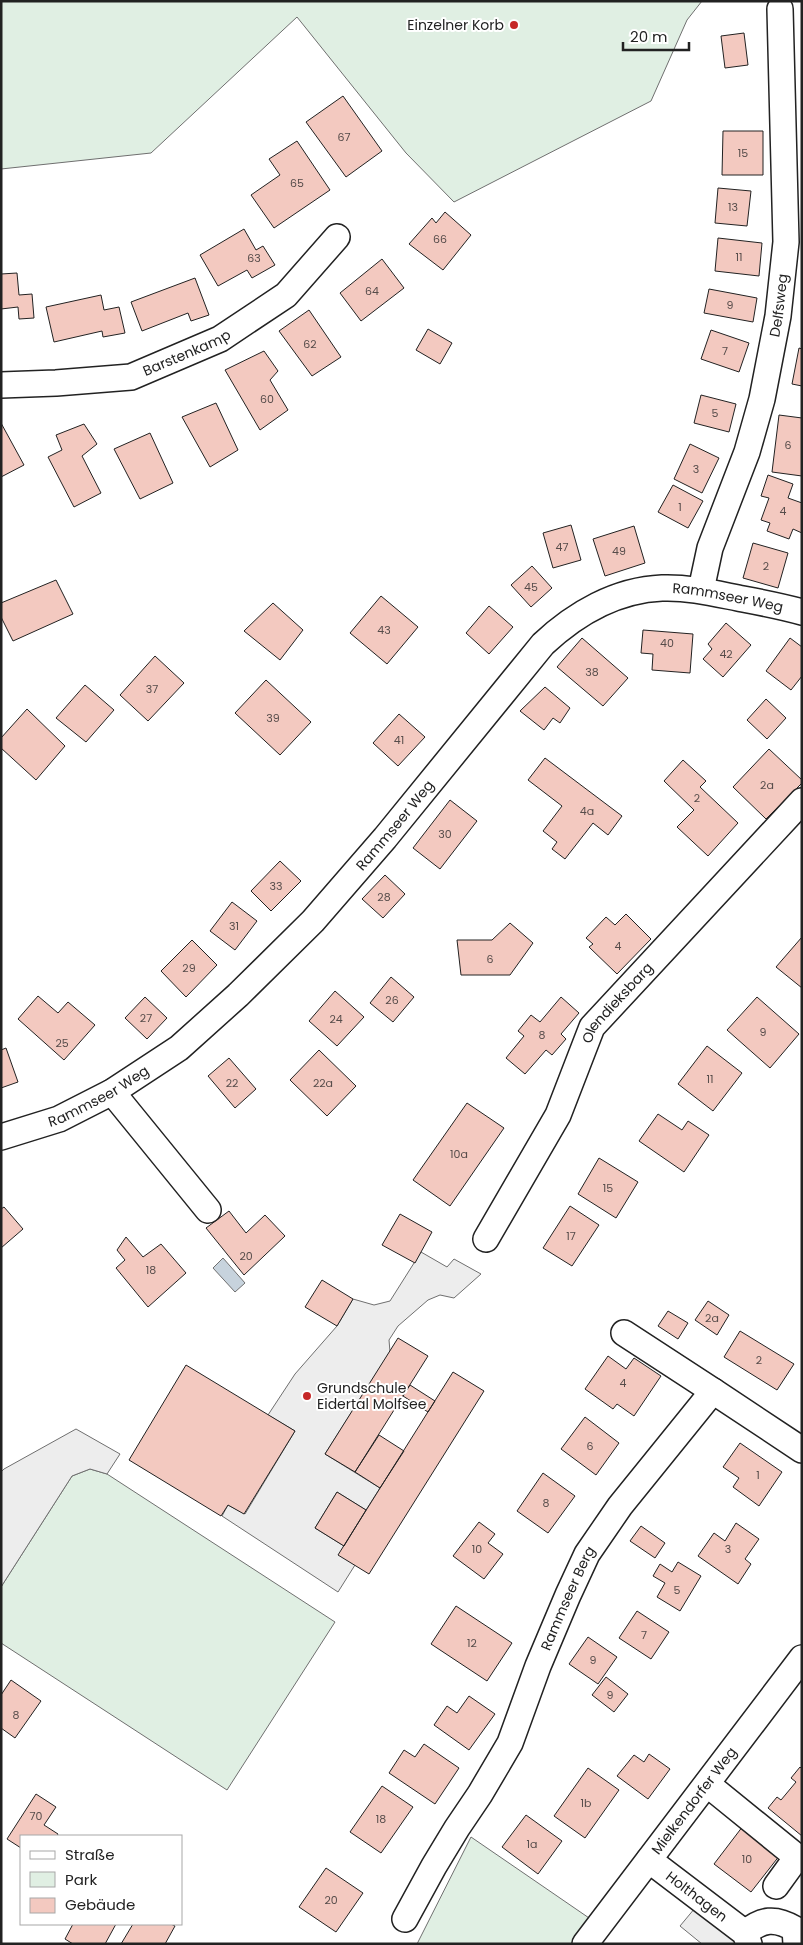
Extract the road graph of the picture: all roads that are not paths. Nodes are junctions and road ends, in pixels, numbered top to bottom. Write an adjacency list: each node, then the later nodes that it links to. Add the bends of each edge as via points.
1 (780, 9): 4 (street, Delfsweg, via 786,242 778,316 762,399 747,452 710,548)
2 (337, 237): 3 (street, Barstenkamp, via 286,295 220,339 130,377)
3 (1, 385)
4 (701, 590): 5 (street, Rammseer Weg); 7 (street, Rammseer Weg, via 662,588 634,593 594,606 562,626 543,644 313,921 179,1048)
5 (802, 612)
6 (802, 801): 10 (street, Olendieksbarg, via 592,1027 558,1115)
7 (112, 1092): 8 (street, Rammseer Weg, via 59,1119); 9 (street)
8 (1, 1137)
9 (208, 1210)
10 (486, 1239)
11 (624, 1333): 12 (street)
12 (713, 1391): 13 (street); 18 (street, Rammseer Berg, via 620,1506 587,1554 542,1657 510,1743)
13 (802, 1450)
14 (802, 1658): 15 (street, Mielkendorfer Weg)
15 (707, 1784): 16 (street, Mielkendorfer Weg); 17 (street, via 797,1857)
16 (649, 1860): 20 (street, Holthagen); 21 (street, Mielkendorfer Weg)
17 (776, 1886)
18 (405, 1919)
19 (798, 1930): 20 (street, Holthagen, via 772,1920 756,1924)
20 (747, 1938)
21 (585, 1944)

